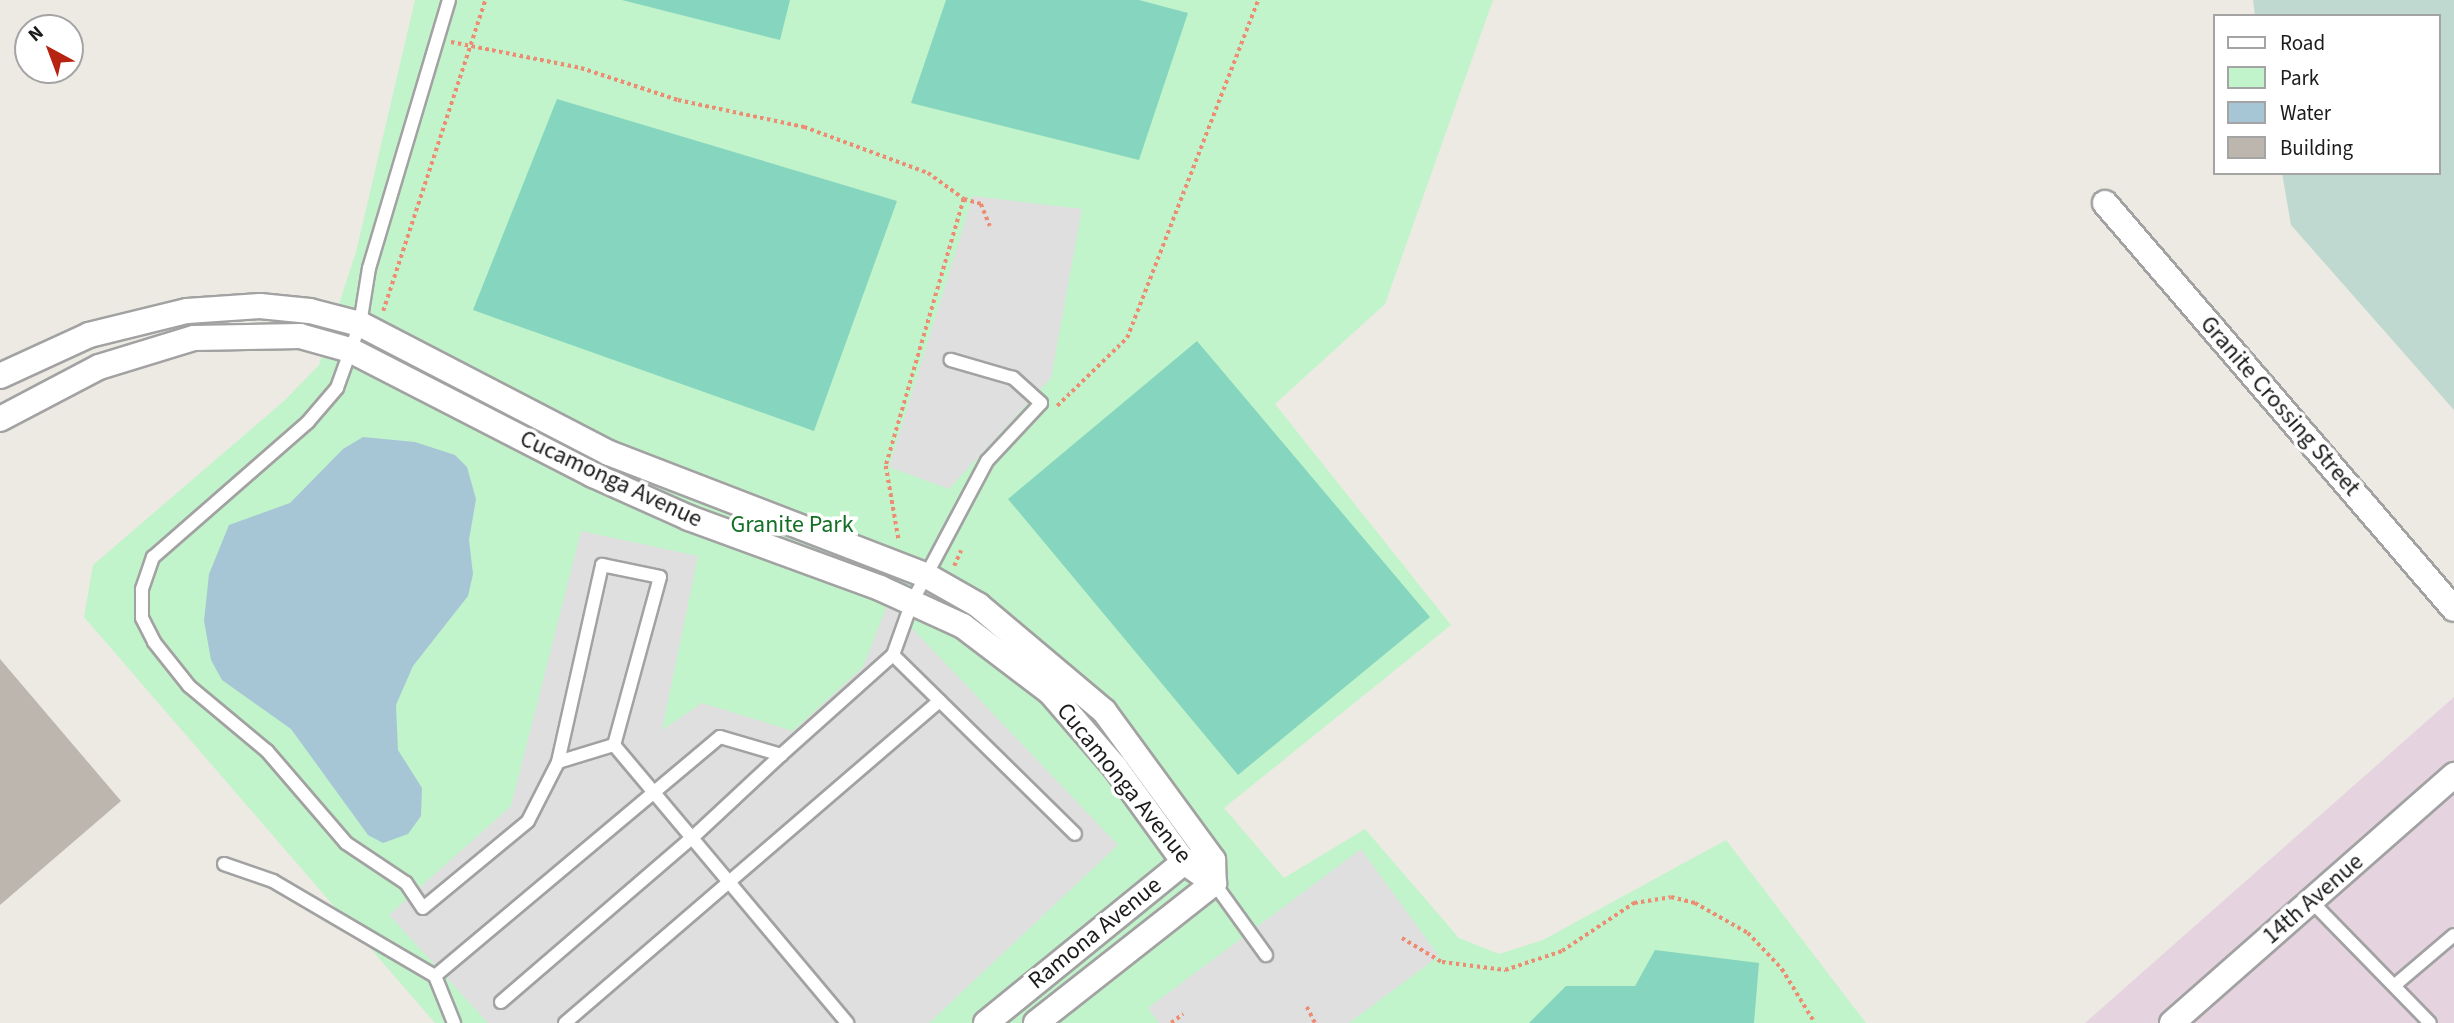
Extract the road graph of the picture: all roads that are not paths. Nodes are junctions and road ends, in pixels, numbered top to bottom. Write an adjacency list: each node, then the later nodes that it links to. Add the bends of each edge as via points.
1 (449, 0): 3 (lane, via 369,268)
2 (2105, 203): 10 (street, Granite Crossing Street)
3 (360, 324): 4 (lane); 6 (street, Cucamonga Avenue, via 310,311 260,306 187,311 89,335); 8 (street, Cucamonga Avenue, via 609,453)
4 (350, 350): 7 (street, Cucamonga Avenue, via 300,336 194,338 99,367); 9 (street, Cucamonga Avenue, via 604,481); 15 (lane, via 337,388 308,422 153,557 142,589 142,618 154,642 189,686 267,751 346,844 406,883 423,908 528,821)
5 (951, 360): 8 (lane, via 1013,378 1041,403 987,461)
6 (0, 376)
7 (0, 419)
8 (927, 576): 9 (lane); 22 (street, Cucamonga Avenue, via 1023,639 1104,711)
9 (912, 603): 11 (lane); 20 (street, Cucamonga Avenue, via 963,626 1050,692 1115,767)
10 (2454, 609)
11 (893, 655): 12 (lane); 14 (lane)
12 (940, 701): 18 (lane); 23 (lane)
13 (614, 745): 15 (lane); 15 (lane, via 660,577 602,565); 17 (lane)
14 (781, 755): 17 (lane, via 720,737); 19 (lane)
15 (558, 762)
16 (2454, 775): 24 (street, 14th Avenue)
17 (653, 792): 19 (lane); 27 (lane)
18 (1075, 834)
19 (692, 838): 23 (lane); 29 (lane)
20 (1184, 862): 22 (street, Cucamonga Avenue); 33 (street, Ramona Avenue)
21 (224, 864): 27 (lane, via 273,881)
22 (1213, 872): 26 (lane); 34 (street, Ramona Avenue)
23 (730, 884): 31 (lane); 32 (lane)
24 (2311, 901): 28 (lane); 35 (street, 14th Avenue)
25 (2454, 936): 28 (lane)
26 (1266, 955)
27 (435, 976): 30 (lane)
28 (2395, 985): 36 (lane)
29 (501, 1002)
30 (454, 1023)
31 (565, 1023)
32 (847, 1023)
33 (986, 1023)
34 (1036, 1023)
35 (2172, 1023)
36 (2430, 1023)

